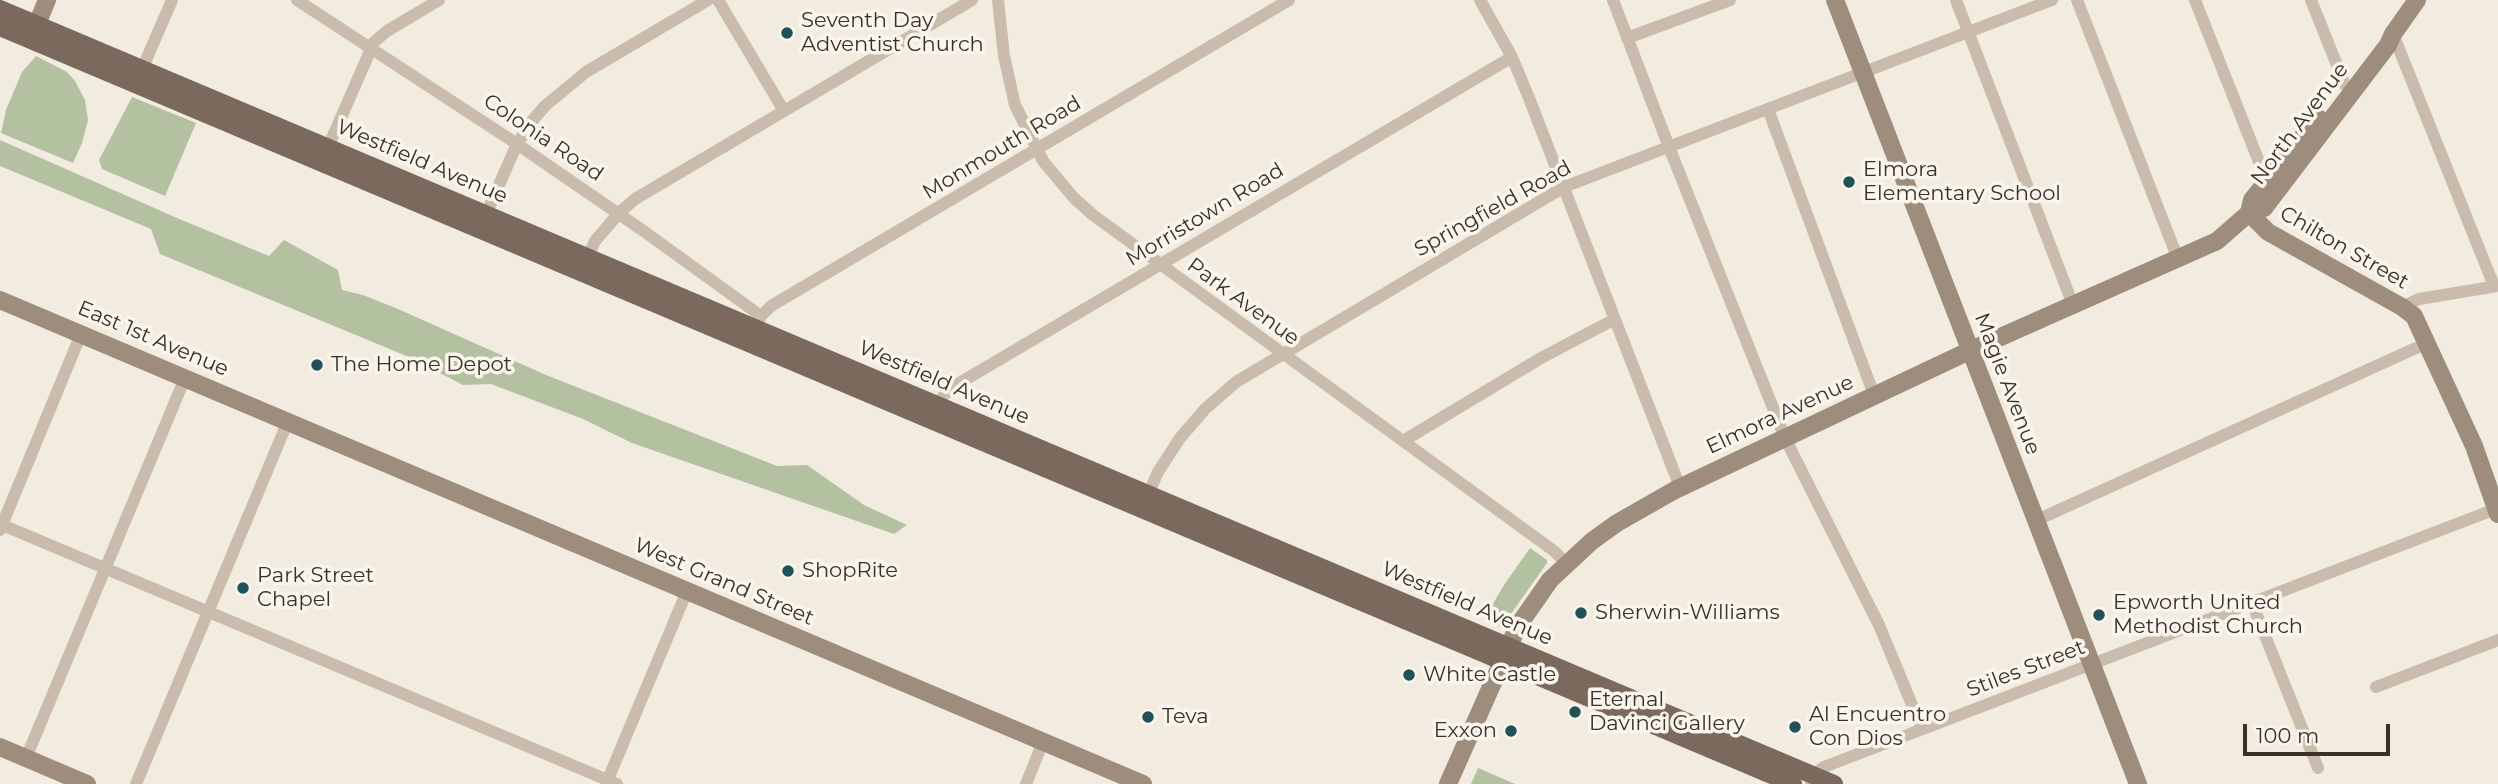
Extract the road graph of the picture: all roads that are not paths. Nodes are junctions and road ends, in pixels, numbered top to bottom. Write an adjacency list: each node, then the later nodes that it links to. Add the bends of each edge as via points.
1 (47, 0): 22 (street)
2 (172, 0): 29 (street)
3 (297, 0): 26 (street, Colonia Road)
4 (439, 0): 26 (street, via 387,31)
5 (708, 0): 33 (street, via 577,79 539,113)
6 (718, 0): 32 (street)
7 (972, 0): 32 (street)
8 (998, 0): 35 (street, Park Avenue, via 1011,93)
9 (1289, 0): 35 (street, Monmouth Road)
10 (1480, 0): 27 (street)
11 (1613, 0): 25 (street)
12 (1730, 0): 25 (street)
13 (1835, 0): 28 (street, Magie Avenue)
14 (1955, 0): 23 (street)
15 (2052, 0): 23 (street, Springfield Road)
16 (2077, 0): 42 (street)
17 (2195, 0): 37 (street)
18 (2311, 0): 30 (street)
19 (2417, 0): 24 (street, North Avenue)
20 (0, 9): 22 (main road)
21 (0, 27): 22 (main road)
22 (34, 32): 29 (main road, Westfield Avenue)
23 (1968, 32): 28 (street, Springfield Road); 47 (street)
24 (2393, 34): 30 (street, North Avenue, via 2381,37); 40 (street, North Avenue, via 2264,208); 45 (street)
25 (1627, 38): 34 (street)
26 (371, 47): 33 (street, Colonia Road); 36 (street)
27 (1512, 57): 38 (street); 44 (street, Morristown Road)
28 (1863, 72): 31 (street, Springfield Road); 53 (street, Magie Avenue)
29 (139, 76): 36 (main road, Westfield Avenue)
30 (2345, 85): 37 (street, North Avenue)
31 (1768, 109): 34 (street, Springfield Road); 56 (street)
32 (784, 111): 39 (street)
33 (517, 144): 39 (street, Colonia Road); 41 (street)
34 (1669, 147): 38 (street, Springfield Road); 59 (street)
35 (1036, 149): 44 (street, Park Avenue, via 1074,198); 50 (street, Monmouth Road, via 771,306)
36 (325, 155): 41 (main road, Westfield Avenue)
37 (2267, 182): 40 (street, North Avenue, via 2252,200)
38 (1564, 187): 49 (street); 54 (street, Springfield Road)
39 (619, 213): 43 (street, via 594,241); 50 (street, Colonia Road)
40 (2249, 214): 42 (street, Elmora Avenue, via 2217,241); 48 (street, Chilton Street, via 2275,236)
41 (483, 222): 43 (main road, Westfield Avenue)
42 (2178, 259): 47 (street, Elmora Avenue)
43 (584, 264): 50 (main road, Westfield Avenue)
44 (1160, 264): 54 (street, Park Avenue); 57 (street, Morristown Road, via 951,387)
45 (2496, 286): 48 (street, via 2418,299)
46 (0, 300): 51 (street, East 1st Avenue)
47 (2073, 305): 53 (street, Elmora Avenue)
48 (2402, 307): 52 (street, Chilton Street, via 2414,317)
49 (1615, 319): 60 (street); 61 (street)
50 (755, 329): 57 (main road, Westfield Avenue)
51 (81, 334): 55 (street, East 1st Avenue); 65 (street)
52 (2427, 343): 63 (street, Chilton Street, via 2474,446); 64 (street)
53 (1969, 351): 56 (street, Elmora Avenue); 64 (street, Magie Avenue)
54 (1282, 355): 60 (street, Park Avenue); 62 (street, Springfield Road, via 1236,382 1205,409 1165,460)
55 (185, 378): 58 (street, East 1st Avenue); 67 (street)
56 (1874, 395): 59 (street, Elmora Avenue)
57 (936, 413): 62 (main road, Westfield Avenue)
58 (288, 421): 68 (street, West Grand Street); 70 (street)
59 (1785, 438): 61 (street, Elmora Avenue); 76 (street, via 1879,625)
60 (1403, 441): 66 (street, Park Avenue)
61 (1680, 487): 66 (street, Elmora Avenue, via 1617,523)
62 (1145, 501): 72 (main road, Westfield Avenue)
63 (2497, 510): 69 (street, Stiles Street)
64 (2037, 520): 73 (street, Magie Avenue)
65 (1, 526): 67 (street)
66 (1566, 563): 72 (street, Elmora Avenue, via 1529,608)
67 (104, 569): 70 (street); 79 (street)
68 (687, 592): 77 (street, West Grand Street); 82 (street)
69 (2252, 603): 73 (street, Stiles Street); 80 (street)
70 (208, 612): 82 (street); 84 (street)
71 (2498, 640): 74 (street)
72 (1505, 654): 75 (main road, Westfield Avenue); 87 (street, Elmora Avenue)
73 (2092, 665): 76 (street, Stiles Street); 90 (street, Magie Avenue)
74 (2376, 687)
75 (1681, 728): 81 (main road, Westfield Avenue); 88 (main road, Westfield Avenue)
76 (1922, 729): 81 (street, Stiles Street, via 1824,767)
77 (1044, 742): 85 (street); 86 (street, West Grand Street)
78 (0, 747): 79 (street)
79 (26, 758): 83 (street)
80 (2318, 768)
81 (1812, 780): 89 (main road, Westfield Avenue)
82 (610, 783)
83 (86, 784)
84 (136, 784)
85 (1026, 784)
86 (1143, 784)
87 (1448, 784)
88 (1793, 784)
89 (1834, 784)
90 (2138, 784)

